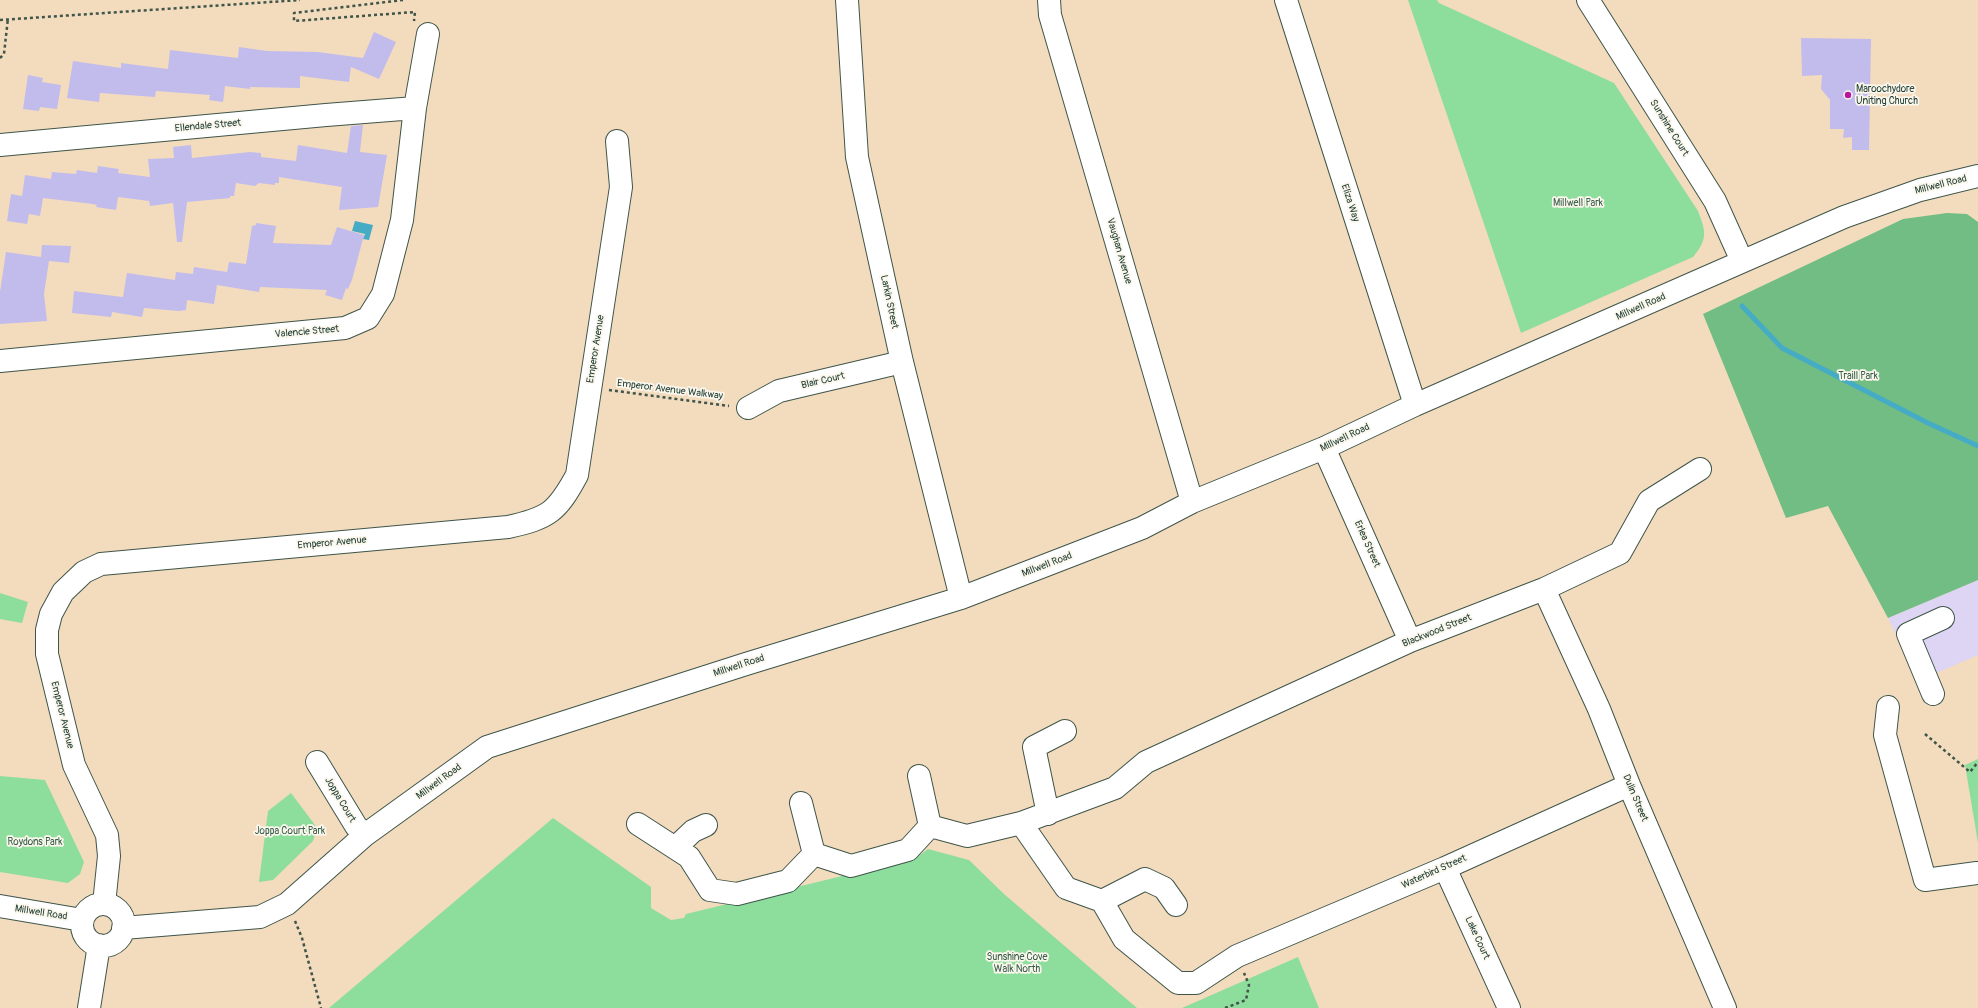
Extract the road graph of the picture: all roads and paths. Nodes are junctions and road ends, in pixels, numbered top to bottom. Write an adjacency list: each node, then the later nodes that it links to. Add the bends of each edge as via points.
1 (300, 0): 7 (path)
2 (403, 0): 9 (path, via 294,13 294,21 415,12 412,32)
3 (847, 0): 17 (street, Larkin Street, via 857,157)
4 (1049, 0): 23 (street, Vaughan Avenue, via 1050,15)
5 (1286, 0): 19 (street, Eliza Way)
6 (1588, 0): 15 (street, Sunshine Court, via 1715,201)
7 (8, 18): 8 (path); 10 (path, via 4,54)
8 (0, 20)
9 (428, 34): 11 (street, Valencie Street)
10 (0, 58)
11 (415, 108): 13 (street, Ellendale Street); 16 (street, Valencie Street, via 402,220 384,294 368,318 346,328)
12 (617, 141): 18 (street, Emperor Avenue, via 621,187)
13 (0, 146)
14 (1978, 176): 15 (street, Millwell Road, via 1884,201)
15 (1742, 261): 19 (street, Millwell Road)
16 (0, 361)
17 (902, 362): 20 (street, Blair Court, via 779,391); 25 (street, Larkin Street)
18 (590, 388): 20 (path, Emperor Avenue Walkway); 48 (street, Emperor Avenue, via 577,475 556,507 533,521 500,527 101,564 84,572 63,592 51,614 47,630 47,654 74,765 106,836 109,856)
19 (1415, 405): 21 (street, Millwell Road)
20 (748, 408)
21 (1324, 448): 23 (street, Millwell Road); 27 (street, Erlea Street)
22 (1700, 469): 24 (street, Blackwood Street, via 1649,501 1620,553)
23 (1192, 502): 25 (street, Millwell Road, via 1142,528)
24 (1544, 589): 27 (street, Blackwood Street); 35 (street, Dulin Street, via 1599,709)
25 (961, 598): 42 (street, Millwell Road, via 487,748)
26 (1943, 618): 28 (street, via 1908,634)
27 (1410, 641): 37 (street, Blackwood Street, via 1146,762 1115,788)
28 (1933, 694)
29 (1888, 707): 46 (street, via 1885,735 1925,880)
30 (1065, 731): 37 (street, via 1034,747)
31 (1924, 734): 33 (path, via 1970,772)
32 (317, 762): 42 (street, Joppa Court, via 356,826)
33 (1978, 762)
34 (919, 776): 41 (street)
35 (1629, 785): 45 (street, Waterbird Street); 60 (street, Dulin Street)
36 (801, 803): 44 (street)
37 (1048, 814): 38 (street, Blackwood Street)
38 (1021, 823): 41 (street, Blackwood Street, via 967,836); 47 (street, via 1066,888)
39 (638, 824): 43 (street)
40 (706, 825): 43 (street, via 693,831)
41 (930, 826): 44 (street, via 908,850 851,866)
42 (365, 835): 49 (street, Millwell Road)
43 (675, 848): 44 (street, via 689,858 710,890 736,894 788,881)
44 (814, 854)
45 (1445, 868): 55 (street, Waterbird Street); 59 (street, Lake Court)
46 (1977, 873)
47 (1102, 902): 50 (street, via 1145,880 1164,888); 55 (street, Waterbird Street, via 1124,939 1178,983 1196,983)
48 (104, 904): 52 (street, via 90,908); 53 (street, via 119,912)
49 (287, 904): 53 (street, Millwell Road, via 260,917); 57 (path, via 302,938)
50 (1176, 905)
51 (0, 906): 52 (street, Millwell Road)
52 (82, 920): 54 (street, via 85,936)
53 (123, 928): 54 (street, via 115,942)
54 (99, 945): 56 (street)
55 (1236, 956): 58 (path, via 1249,985 1248,992 1246,1000)
56 (89, 1008)
57 (320, 1008)
58 (1225, 1008)
59 (1509, 1008)
60 (1725, 1008)

